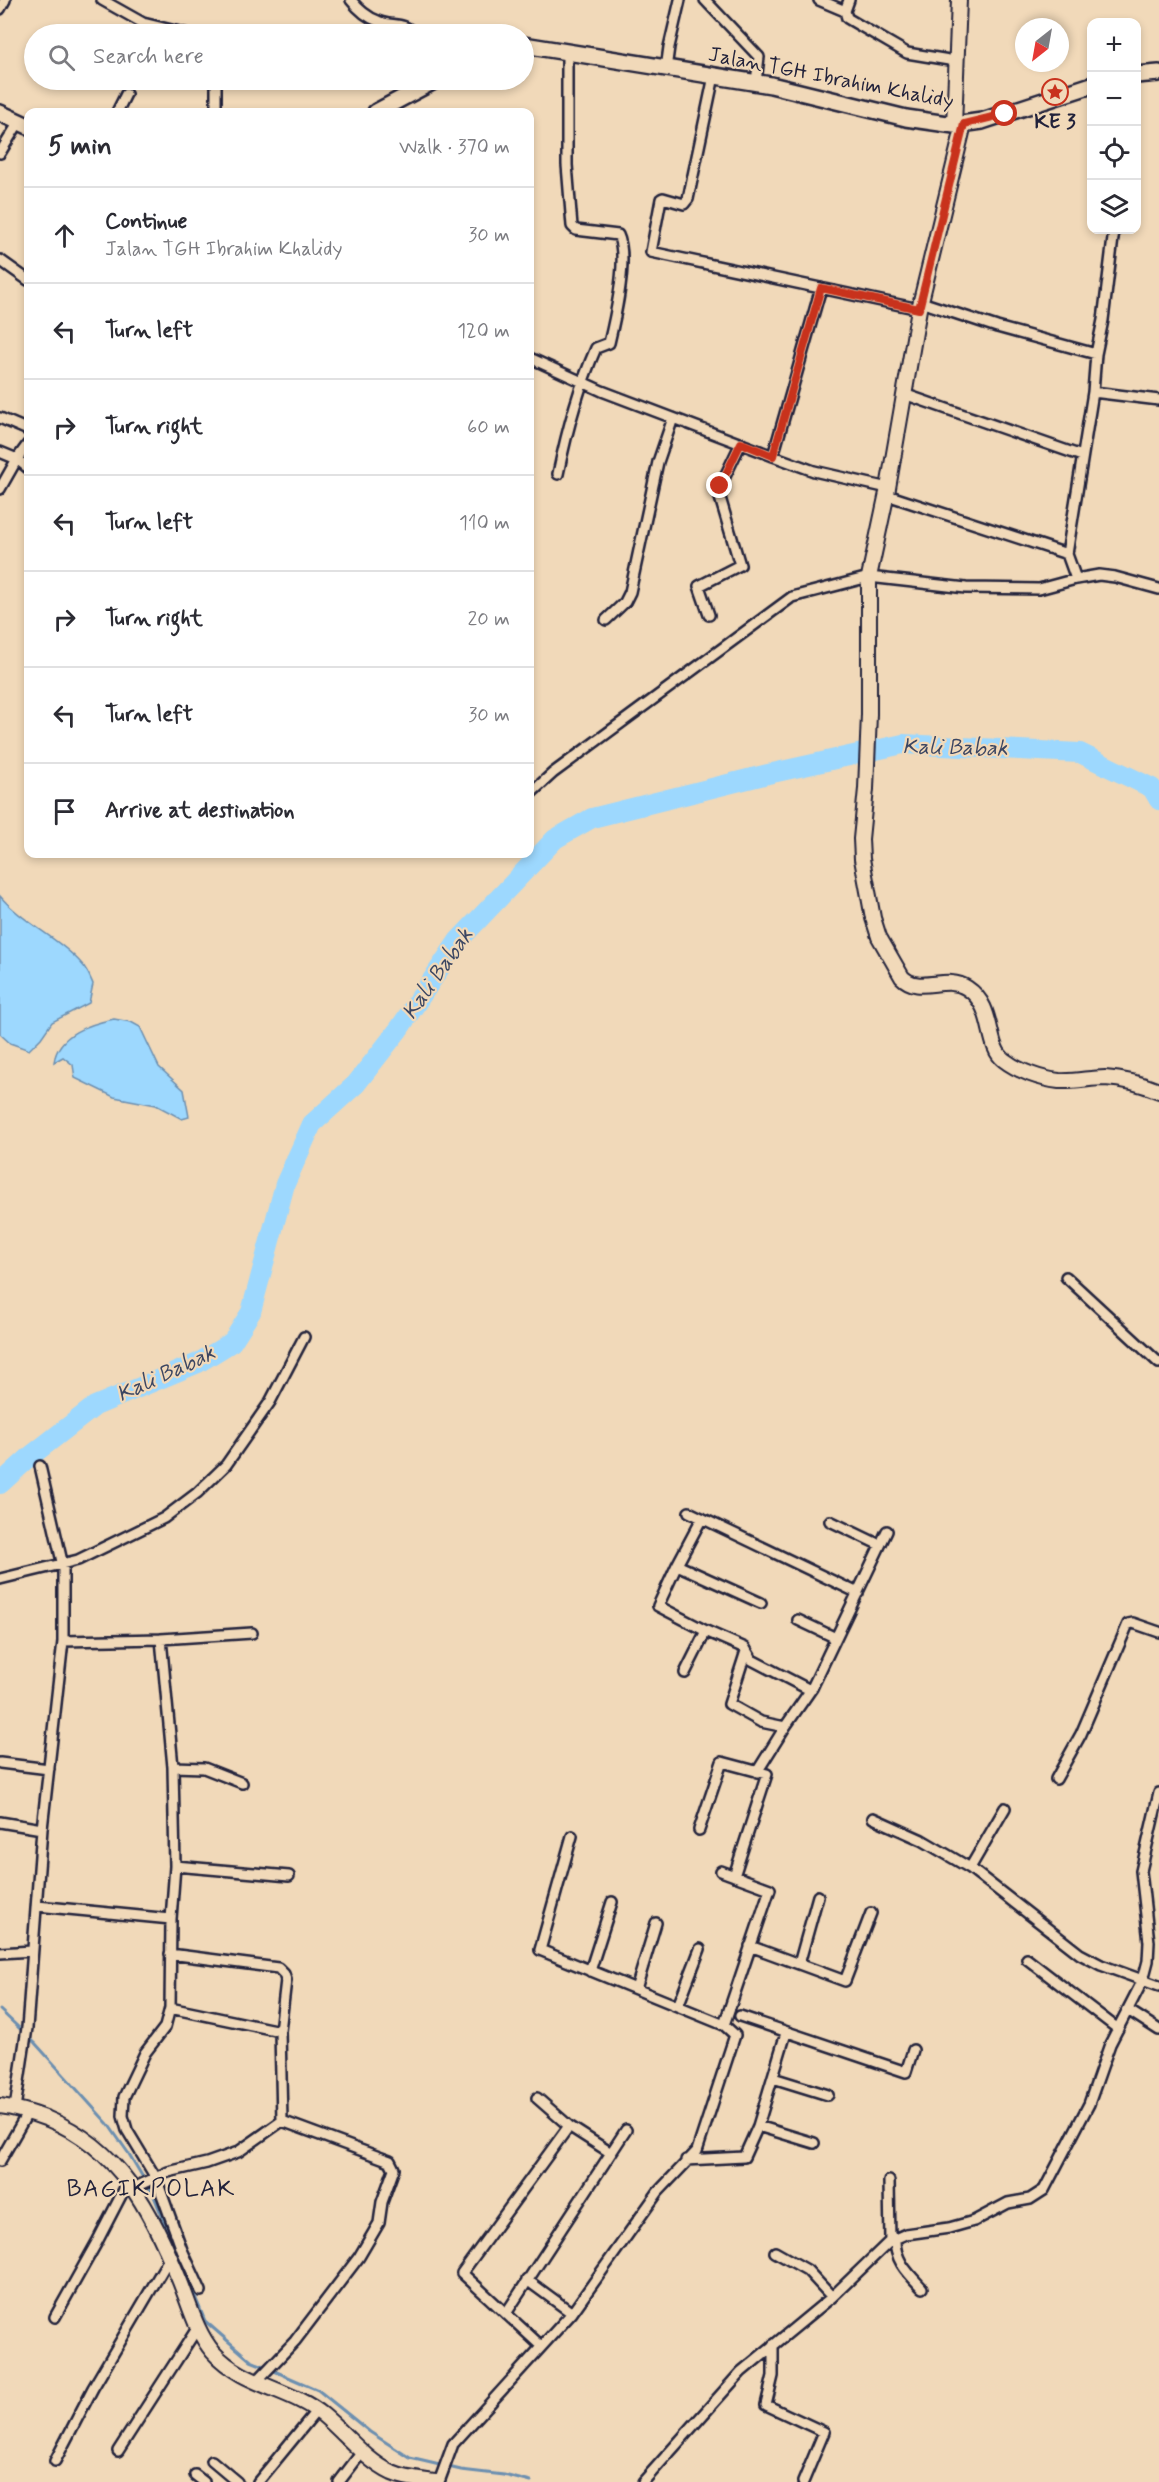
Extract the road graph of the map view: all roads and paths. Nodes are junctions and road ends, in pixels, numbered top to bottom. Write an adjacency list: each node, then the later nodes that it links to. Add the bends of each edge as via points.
1 (5, 0): 9 (street)
2 (102, 0): 11 (street)
3 (351, 0): 12 (street, via 378,22)
4 (680, 0): 16 (street)
5 (705, 0): 20 (street, via 759,57)
6 (819, 0): 10 (street)
7 (849, 0): 10 (street)
8 (959, 0): 15 (street)
9 (0, 9)
10 (845, 11): 15 (street, via 847,18 907,53)
11 (147, 24)
12 (391, 24)
13 (534, 47): 14 (main road, Jalan TGH Ibrahim Khalidy)
14 (567, 52): 16 (main road, Jalan TGH Ibrahim Khalidy); 39 (street, via 567,165 572,226 576,230 618,235 621,265 609,343 596,348)
15 (955, 62): 30 (street)
16 (666, 69): 19 (main road, Jalan TGH Ibrahim Khalidy)
17 (1159, 73): 18 (main road)
18 (1141, 75)
19 (714, 76): 20 (main road, Jalan TGH Ibrahim Khalidy); 35 (street, via 688,199 684,204 663,198 651,252)
20 (756, 82): 30 (main road, Jalan TGH Ibrahim Khalidy, via 906,118)
21 (1087, 87): 30 (main road, Jalan TGH Ibrahim Khalidy)
22 (216, 90): 26 (street)
23 (416, 90): 27 (main road)
24 (126, 94): 25 (street)
25 (119, 108)
26 (216, 108)
27 (383, 108)
28 (0, 113): 29 (main road)
29 (24, 124): 31 (street)
30 (959, 125): 36 (street)
31 (0, 153)
32 (1114, 234): 37 (street)
33 (0, 260): 34 (street)
34 (24, 277)
35 (821, 288): 36 (street); 49 (street)
36 (920, 306): 37 (street); 41 (street)
37 (1096, 354): 40 (street)
38 (534, 360): 39 (street)
39 (581, 382): 44 (street); 53 (street)
40 (1093, 392): 42 (street); 50 (street)
41 (904, 394): 50 (street); 55 (street)
42 (1159, 400)
43 (0, 418): 45 (street)
44 (673, 418): 46 (street); 61 (street, via 658,462 630,592)
45 (24, 428)
46 (741, 443): 49 (street); 60 (street, via 718,491 740,565 699,586)
47 (24, 449): 51 (street)
48 (0, 452): 51 (street)
49 (773, 456): 55 (street)
50 (1082, 456): 56 (street)
51 (17, 459): 52 (street); 54 (street)
52 (24, 465)
53 (558, 474)
54 (0, 489)
55 (887, 492): 56 (street); 57 (street)
56 (1067, 554): 58 (street)
57 (869, 578): 58 (street, via 966,588 1029,589); 62 (street, via 784,602); 63 (street, via 866,789 861,839 868,896 879,937 904,979 917,985 954,982 972,992 984,1007 1001,1058 1020,1069 1059,1081 1107,1078)
58 (1077, 579): 59 (street, via 1099,575)
59 (1159, 589)
60 (709, 615)
61 (606, 620)
62 (534, 790)
63 (1159, 1091)
64 (1066, 1277): 66 (street)
65 (304, 1337): 74 (street, via 270,1402 215,1477 164,1518)
66 (1159, 1363)
67 (40, 1466): 74 (street)
68 (689, 1512): 69 (street)
69 (702, 1518): 73 (street); 76 (street)
70 (830, 1521): 72 (street)
71 (887, 1530): 72 (street)
72 (880, 1545): 76 (street)
73 (677, 1565): 77 (street); 79 (street, via 657,1606)
74 (63, 1566): 75 (street); 84 (street)
75 (0, 1580)
76 (858, 1593): 82 (street)
77 (761, 1603)
78 (798, 1620): 82 (street)
79 (706, 1631): 85 (street); 86 (street)
80 (1159, 1632): 93 (street, via 1128,1624 1081,1734)
81 (252, 1633): 83 (street)
82 (836, 1638): 87 (street)
83 (160, 1639): 84 (street); 90 (street)
84 (63, 1641): 91 (street)
85 (746, 1651): 87 (street, via 753,1660); 88 (street, via 729,1704 761,1722)
86 (685, 1673)
87 (810, 1690): 88 (street)
88 (785, 1727): 92 (street)
89 (0, 1763): 91 (street)
90 (173, 1767): 94 (street, via 204,1768); 102 (street)
91 (49, 1769): 99 (street)
92 (757, 1772): 100 (street, via 722,1762); 106 (street, via 767,1774)
93 (1056, 1779)
94 (242, 1783)
95 (1159, 1792): 121 (street, via 1141,1871 1150,1949)
96 (1005, 1808): 103 (street)
97 (873, 1818): 103 (street)
98 (0, 1822): 99 (street)
99 (42, 1829): 109 (street)
100 (699, 1830)
101 (572, 1836): 120 (street, via 540,1950)
102 (175, 1866): 105 (street); 111 (street)
103 (970, 1868): 121 (street, via 1080,1954)
104 (721, 1871): 106 (street)
105 (289, 1876)
106 (734, 1876): 113 (street, via 770,1889)
107 (818, 1896): 119 (street)
108 (612, 1902): 120 (street)
109 (37, 1906): 111 (street); 115 (street)
110 (871, 1913): 119 (street, via 845,1981)
111 (171, 1919): 117 (street)
112 (656, 1923): 123 (street)
113 (750, 1946): 119 (street); 128 (street)
114 (700, 1949): 124 (street)
115 (32, 1951): 116 (street); 138 (street)
116 (0, 1953)
117 (170, 1954): 125 (street); 131 (street, via 281,1970 286,1980)
118 (1027, 1959): 129 (street)
119 (798, 1964)
120 (590, 1971): 123 (street)
121 (1143, 1980): 122 (street); 126 (street)
122 (1159, 1986)
123 (636, 1989): 124 (street)
124 (678, 2006): 128 (street)
125 (170, 2008): 131 (street); 147 (street, via 165,2027 145,2053 124,2097 127,2130)
126 (1128, 2010): 129 (street); 130 (street)
127 (740, 2016): 132 (street)
128 (724, 2025): 145 (street, via 735,2035 703,2137 697,2151)
129 (1118, 2029): 150 (street, via 1079,2126 1044,2190 974,2221)
130 (1159, 2030)
131 (280, 2031): 139 (street)
132 (786, 2033): 133 (street, via 906,2073); 134 (street)
133 (913, 2050)
134 (773, 2078): 135 (street); 141 (street)
135 (828, 2095)
136 (537, 2098): 140 (street)
137 (0, 2106): 138 (street)
138 (21, 2110): 146 (street); 149 (street, via 84,2137)
139 (282, 2121): 147 (street, via 238,2152); 163 (street, via 390,2162 394,2169 379,2223 359,2257 324,2306)
140 (569, 2126): 144 (street); 157 (street, via 462,2273)
141 (758, 2126): 143 (street); 145 (street, via 744,2157)
142 (626, 2130): 144 (street)
143 (814, 2144)
144 (611, 2153): 153 (street)
145 (686, 2160): 158 (street, via 636,2222)
146 (0, 2161)
147 (155, 2179): 149 (street); 155 (street)
148 (889, 2181): 150 (street)
149 (134, 2185): 152 (street); 159 (street)
150 (892, 2240): 154 (street, via 903,2267); 156 (street)
151 (775, 2252): 156 (street, via 807,2270)
152 (170, 2257): 160 (street); 167 (street)
153 (527, 2280): 157 (street); 158 (street)
154 (922, 2288)
155 (201, 2291)
156 (832, 2297): 162 (street)
157 (507, 2312): 161 (street)
158 (572, 2313): 161 (street)
159 (55, 2317)
160 (198, 2327): 163 (street, via 222,2361 245,2377); 165 (street)
161 (540, 2345): 175 (street, via 453,2444)
162 (773, 2345): 176 (street, via 732,2380); 177 (street, via 773,2376 766,2405 824,2432)
163 (258, 2379): 164 (street)
164 (317, 2410): 166 (street); 173 (street)
165 (118, 2451)
166 (362, 2452): 170 (street); 174 (street)
167 (55, 2461)
168 (212, 2461): 172 (street)
169 (195, 2475): 171 (street)
170 (397, 2479): 175 (street)
171 (204, 2482)
172 (237, 2482)
173 (258, 2482)
174 (339, 2482)
175 (438, 2482)
176 (643, 2482)
177 (803, 2482)

